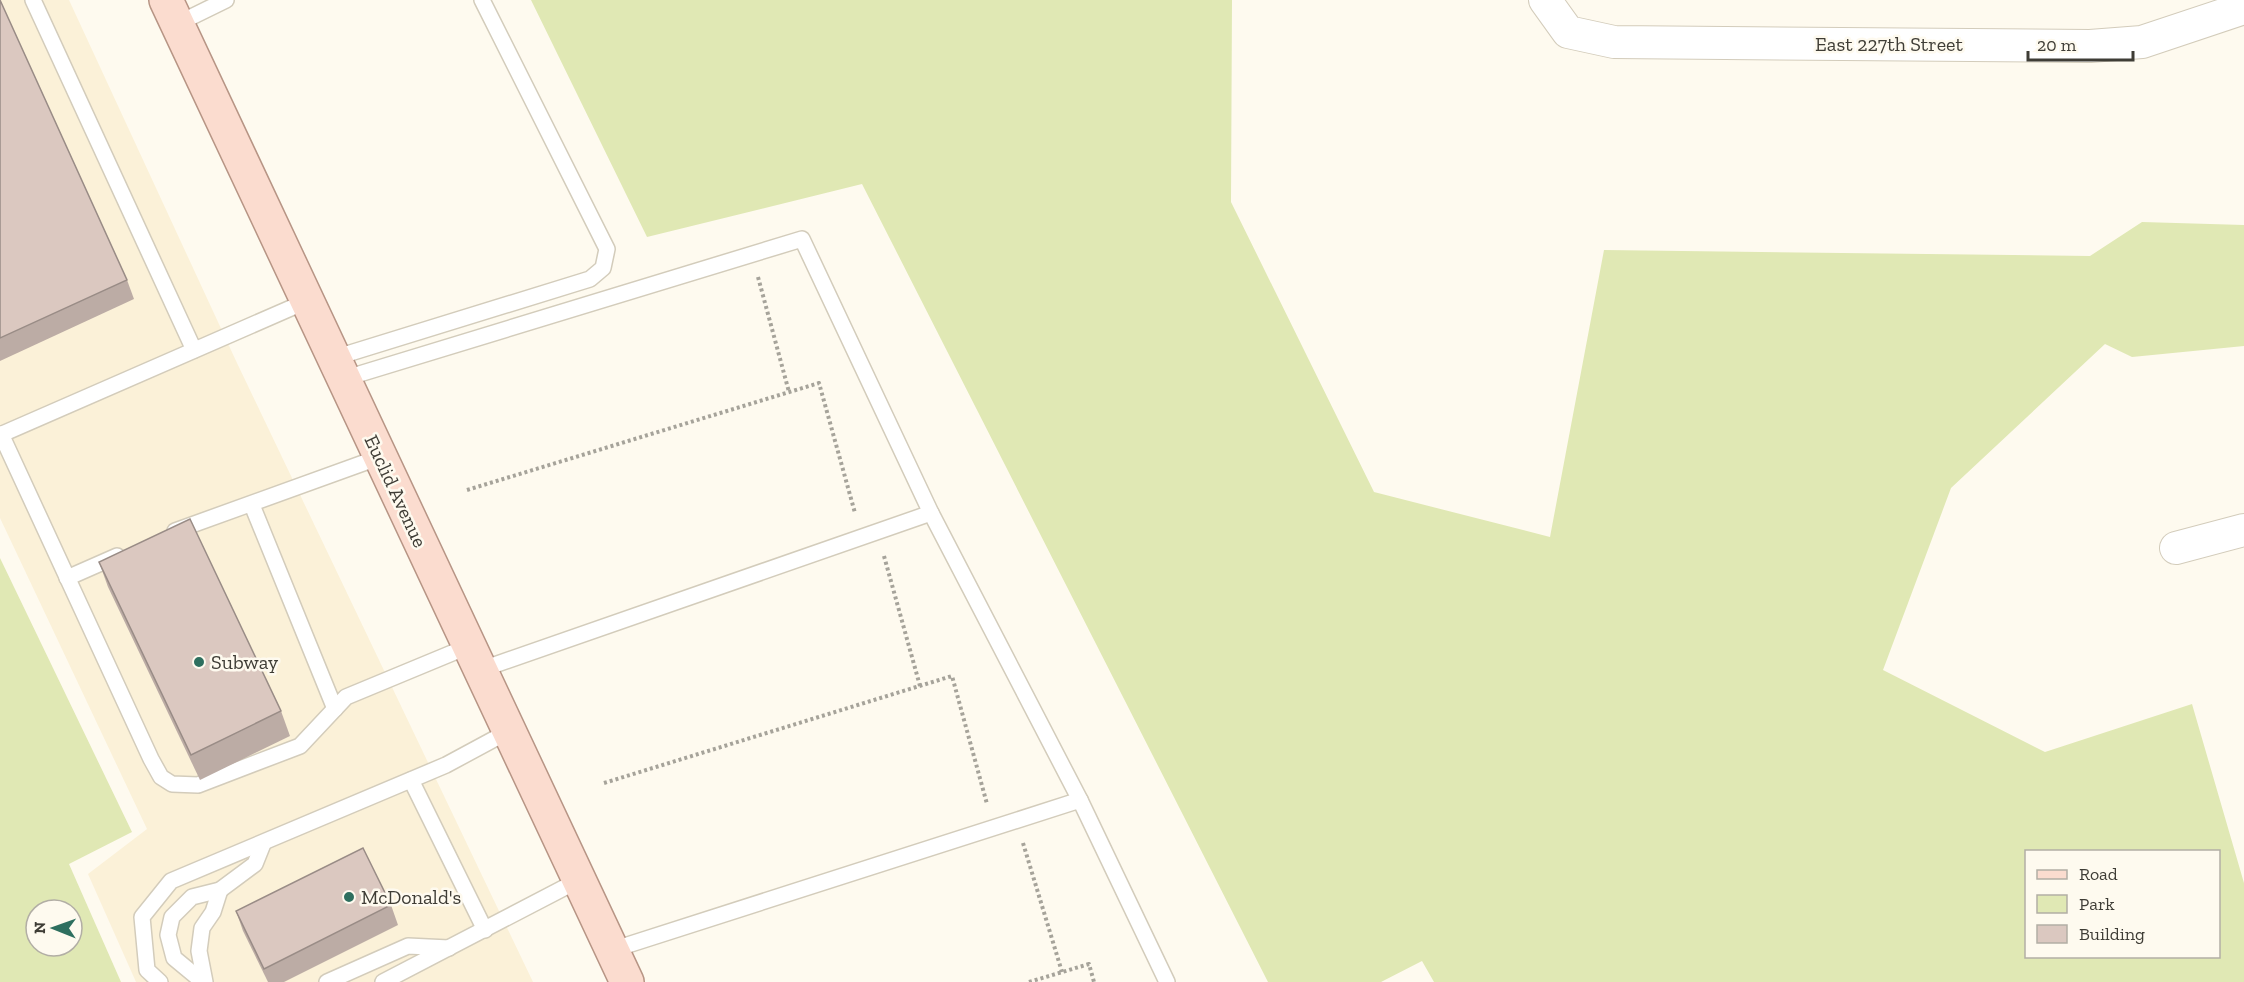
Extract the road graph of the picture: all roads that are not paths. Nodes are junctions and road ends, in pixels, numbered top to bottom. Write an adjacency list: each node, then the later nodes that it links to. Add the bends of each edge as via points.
1 (33, 0): 9 (lane)
2 (226, 0): 6 (lane)
3 (482, 0): 10 (lane, via 607,249 603,268 590,279)
4 (1545, 0): 7 (street, East 227th Street, via 1568,32 1614,42 2091,46 2142,42)
5 (2244, 8): 7 (street, East 227th Street)
6 (171, 12): 8 (main road, Euclid Avenue)
7 (2192, 12)
8 (307, 301): 9 (lane); 10 (main road, Euclid Avenue)
9 (194, 350): 11 (lane)
10 (339, 368): 12 (main road, Euclid Avenue); 14 (lane, via 802,239)
11 (1, 435): 19 (lane)
12 (380, 457): 13 (lane); 20 (main road, Euclid Avenue)
13 (252, 505): 16 (lane); 21 (lane)
14 (931, 513): 20 (lane); 24 (lane)
15 (2244, 530): 17 (street)
16 (165, 535)
17 (2176, 548)
18 (133, 549): 19 (lane)
19 (67, 578): 21 (lane, via 151,759 161,777 172,784 198,785 300,746)
20 (475, 658): 21 (lane, via 346,697); 22 (main road, Euclid Avenue)
21 (335, 709)
22 (509, 731): 23 (lane); 26 (main road, Euclid Avenue)
23 (411, 780): 25 (lane); 28 (lane)
24 (1080, 800): 30 (lane); 36 (lane)
25 (263, 843): 27 (lane, via 255,864); 31 (lane, via 171,881 142,917 147,970)
26 (579, 880): 28 (lane); 30 (main road, Euclid Avenue)
27 (220, 890): 32 (lane, via 213,912 202,928 199,951); 32 (lane, via 192,897 172,917 168,935 174,958)
28 (485, 930): 29 (lane)
29 (450, 948): 33 (lane, via 408,946); 34 (lane)
30 (612, 950): 35 (main road, Euclid Avenue)
31 (160, 982)
32 (204, 982)
33 (327, 982)
34 (383, 982)
35 (627, 982)
36 (1167, 982)

